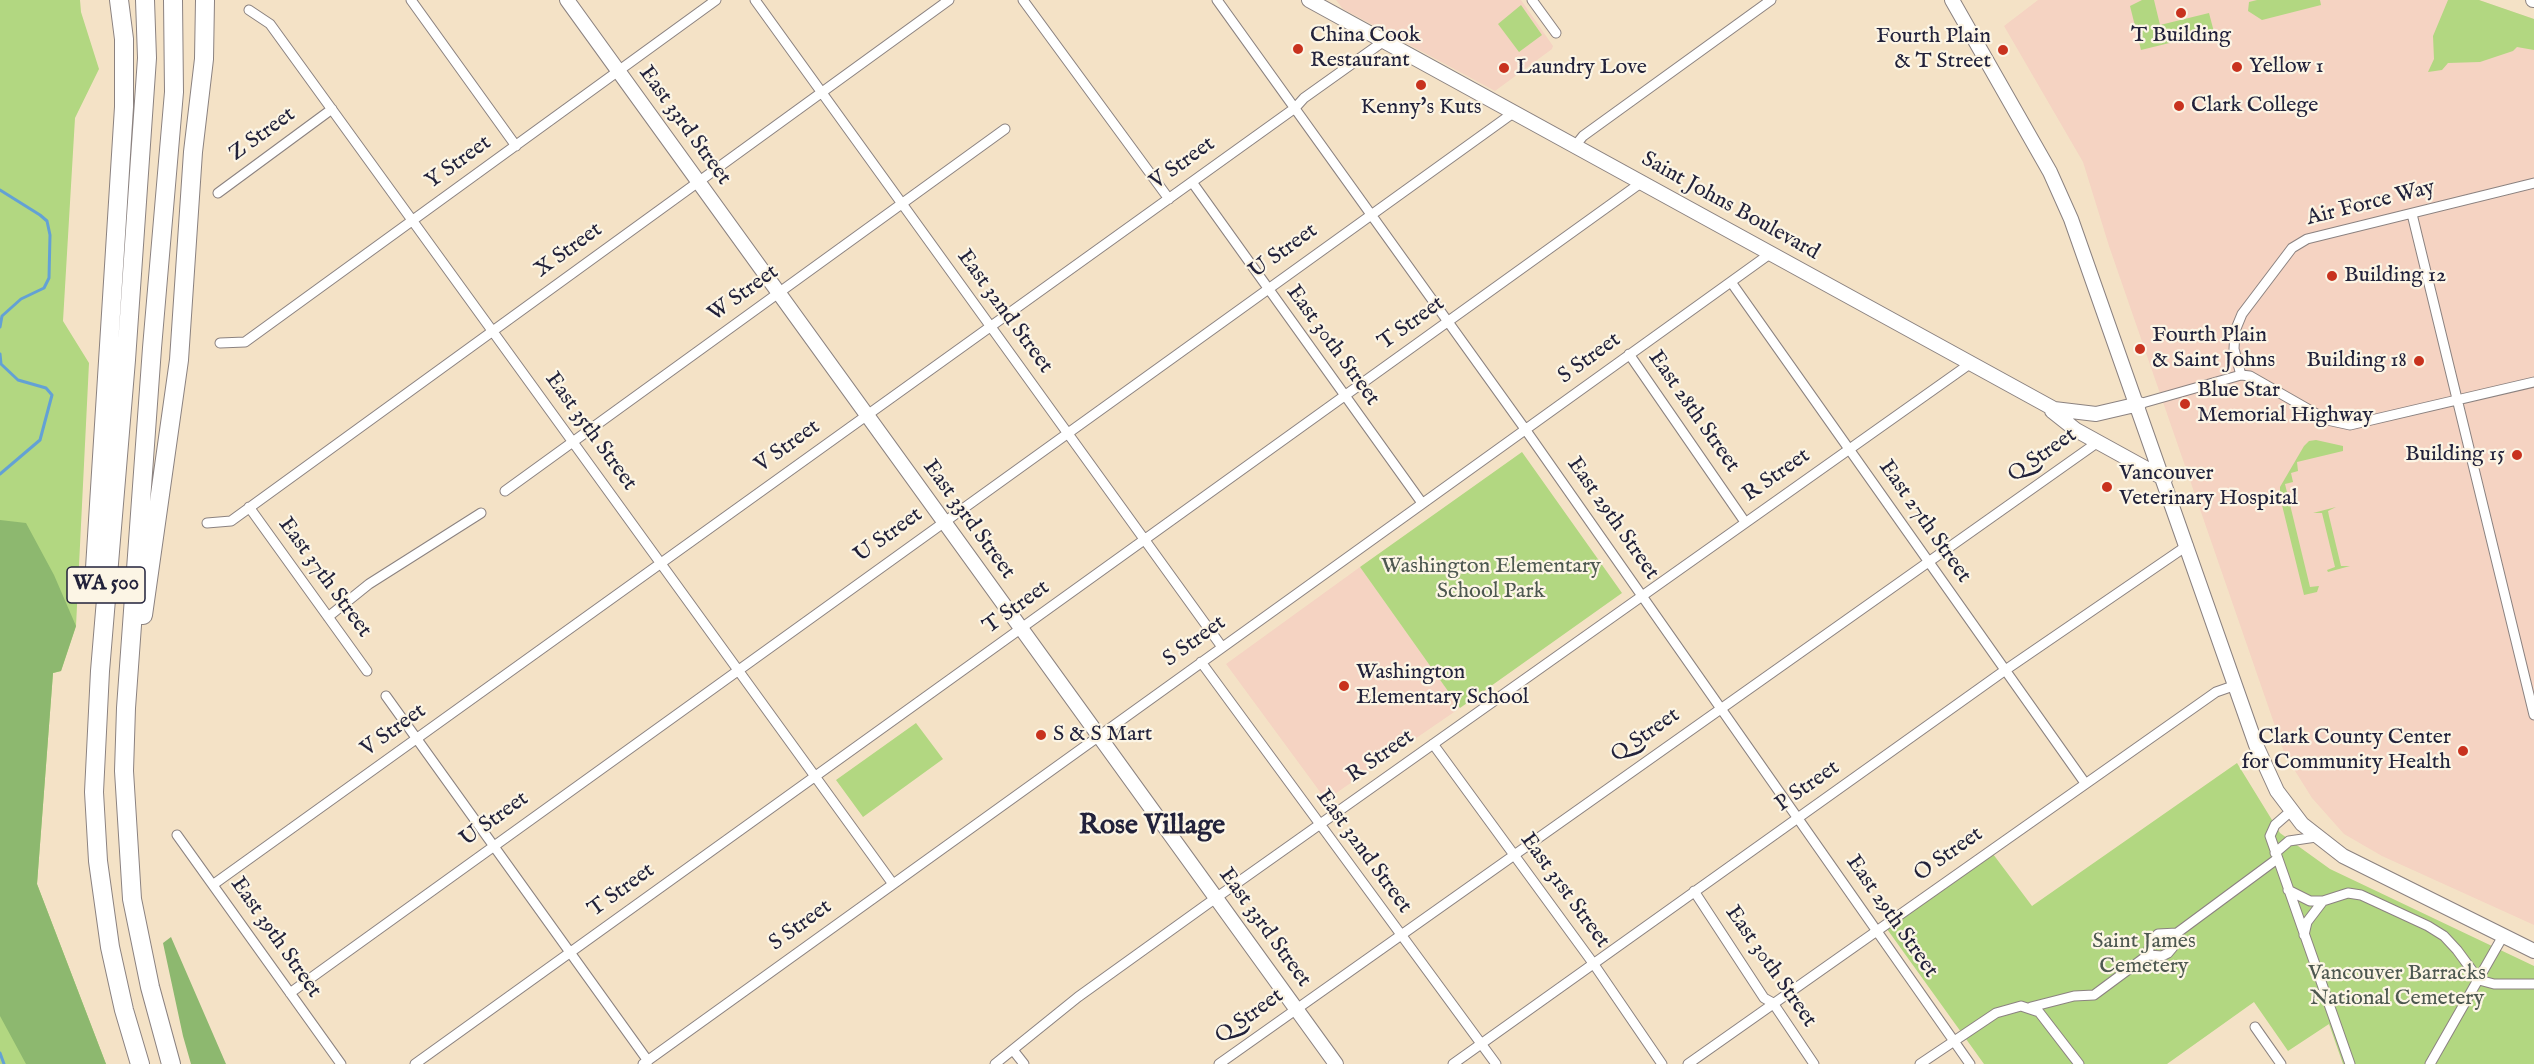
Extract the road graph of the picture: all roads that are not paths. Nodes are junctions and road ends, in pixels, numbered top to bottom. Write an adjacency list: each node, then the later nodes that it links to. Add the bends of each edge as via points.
1 (120, 0): 89 (highway, via 124,107 87,730)
2 (146, 0): 89 (highway, WA 500, via 147,58 100,671)
3 (174, 0): 83 (highway, WA 500, via 174,92)
4 (205, 0): 83 (highway, via 204,59 193,152 176,396)
5 (411, 0): 25 (street)
6 (567, 0): 19 (street, East 33rd Street)
7 (716, 0): 19 (street, Y Street)
8 (755, 0): 20 (street, East 32nd Street)
9 (949, 0): 20 (street, X Street)
10 (1023, 0): 32 (street)
11 (1217, 0): 21 (street, East 29th Street)
12 (1309, 0): 18 (street, Saint Johns Boulevard)
13 (1532, 0): 17 (street)
14 (1771, 0): 26 (street, via 1592,129)
15 (1952, 0): 52 (street, via 2058,187)
16 (249, 10): 22 (street, East 35th Street, via 270,24)
17 (1556, 33)
18 (1384, 41): 21 (street, V Street); 23 (street, Saint Johns Boulevard)
19 (619, 72): 25 (street, Y Street); 27 (street, East 33rd Street)
20 (821, 92): 27 (street, X Street); 33 (street, East 32nd Street)
21 (1295, 108): 28 (street, V Street); 34 (street, East 29th Street)
22 (332, 109): 31 (street, Z Street); 36 (street, East 35th Street)
23 (1513, 113): 26 (street, Saint Johns Boulevard); 34 (street, U Street)
24 (1005, 129): 33 (street, W Street)
25 (516, 146): 36 (street, Y Street)
26 (1575, 146): 29 (street, Saint Johns Boulevard)
27 (698, 182): 40 (street, East 33rd Street); 43 (street, X Street)
28 (1192, 182): 32 (street, V Street); 39 (street, East 30th Street)
29 (1642, 182): 37 (street, Saint Johns Boulevard); 41 (street, T Street)
30 (2534, 183): 35 (street, Air Force Way)
31 (218, 193)
32 (1168, 199): 42 (street, V Street)
33 (902, 204): 40 (street, W Street); 42 (street, East 32nd Street)
34 (1371, 214): 39 (street, U Street); 41 (street, East 29th Street)
35 (2412, 214): 47 (street, Air Force Way, via 2307,239 2292,248 2242,314 2235,331 2234,349); 50 (street)
36 (413, 220): 43 (street, East 35th Street); 44 (street, Y Street, via 245,342)
37 (1771, 253): 38 (street, S Street); 46 (street, Saint Johns Boulevard)
38 (1731, 282): 45 (street, S Street); 58 (street, East 27th Street)
39 (1267, 289): 49 (street, East 30th Street); 55 (street, U Street)
40 (778, 293): 53 (street, East 33rd Street); 56 (street, W Street)
41 (1448, 322): 49 (street, T Street); 54 (street, East 29th Street)
42 (992, 325): 53 (street, V Street); 55 (street, East 32nd Street)
43 (493, 331): 56 (street, East 35th Street); 62 (street, X Street)
44 (219, 343)
45 (1629, 354): 54 (street, S Street); 65 (street, East 28th Street)
46 (1971, 363): 51 (street, Saint Johns Boulevard); 58 (street, R Street)
47 (2241, 375): 50 (street, via 2259,379 2342,425); 52 (street)
48 (2534, 382): 50 (street)
49 (1344, 396): 61 (street, East 30th Street); 67 (street, T Street)
50 (2459, 399): 82 (street)
51 (2044, 404): 52 (street, Saint Johns Boulevard, via 2064,412 2086,414 2109,413); 57 (street)
52 (2139, 404): 59 (street)
53 (866, 414): 64 (street, East 33rd Street); 70 (street, V Street)
54 (1525, 429): 61 (street, S Street); 71 (street, East 29th Street)
55 (1067, 432): 64 (street, U Street); 67 (street, East 32nd Street)
56 (573, 442): 60 (street, W Street); 70 (street, East 35th Street)
57 (2098, 442): 59 (street); 69 (street, Q Street)
58 (1849, 449): 65 (street, R Street); 69 (street, East 27th Street)
59 (2165, 479): 68 (street)
60 (505, 491)
61 (1422, 503): 74 (street, S Street)
62 (249, 507): 66 (street, X Street, via 231,521); 72 (street, East 37th Street)
63 (481, 513): 72 (street, via 369,584)
64 (943, 521): 73 (street, East 33rd Street); 76 (street, U Street)
65 (1745, 522): 71 (street, R Street)
66 (207, 523)
67 (1144, 540): 73 (street, T Street); 74 (street, East 32nd Street)
68 (2188, 545): 78 (street, P Street); 79 (street)
69 (1928, 561): 78 (street, East 27th Street); 81 (street, Q Street)
70 (662, 562): 76 (street, East 35th Street); 85 (street, V Street)
71 (1641, 595): 81 (street, East 29th Street); 86 (street, R Street)
72 (328, 616): 77 (street, East 37th Street)
73 (1021, 629): 84 (street, East 33rd Street); 87 (street, T Street)
74 (1222, 647): 75 (street, S Street)
75 (1201, 662): 84 (street, S Street); 92 (street, East 32nd Street)
76 (738, 669): 87 (street, East 35th Street); 95 (street, U Street)
77 (367, 671)
78 (2004, 671): 88 (street, East 27th Street); 91 (street, P Street)
79 (2236, 685): 88 (street, O Street, via 2216,692); 90 (street, via 2266,770)
80 (386, 696): 85 (street)
81 (1720, 708): 91 (street, East 29th Street); 96 (street, Q Street)
82 (2534, 715)
83 (125, 735): 125 (highway, WA 500, via 124,809 132,899)
84 (1099, 736): 99 (street, S Street); 102 (street, East 33rd Street)
85 (417, 738): 95 (street); 98 (street, V Street)
86 (1433, 744): 92 (street, R Street); 96 (street, East 31st Street)
87 (816, 776): 99 (street, East 35th Street); 110 (street, T Street)
88 (2085, 783): 104 (street, O Street)
89 (95, 811): 124 (highway, WA 500, via 110,947)
90 (2291, 811): 94 (street); 97 (street, via 2270,833)
91 (1797, 818): 101 (street, P Street); 104 (street, East 29th Street)
92 (1319, 825): 102 (street, R Street); 106 (street, East 32nd Street)
93 (177, 835): 98 (street, East 39th Street)
94 (2316, 837): 97 (street, via 2289,841); 108 (street, via 2373,873)
95 (493, 846): 110 (street); 115 (street, U Street)
96 (1513, 854): 106 (street, Q Street); 112 (street, East 31st Street)
97 (2276, 856): 100 (street); 105 (street)
98 (214, 884): 115 (street, East 39th Street)
99 (893, 884): 123 (street, S Street)
100 (2288, 890): 103 (street, via 2310,901); 107 (street)
101 (1694, 891): 112 (street, P Street); 116 (street, East 30th Street, via 1764,998)
102 (1216, 898): 118 (street, East 33rd Street); 122 (street, R Street, via 1078,997)
103 (2323, 901): 107 (street, via 2307,922); 113 (street, via 2335,895 2361,895 2428,926 2457,950)
104 (1876, 929): 116 (street, O Street); 120 (street, East 29th Street)
105 (2177, 933): 111 (street, via 2158,934 2150,943); 111 (street, via 2169,953)
106 (1400, 934): 118 (street, Q Street); 121 (street, East 32nd Street)
107 (2304, 935): 141 (street)
108 (2503, 936): 109 (street); 113 (street)
109 (2534, 951)
110 (570, 953): 123 (street); 127 (street, T Street)
111 (2148, 955): 117 (street, via 2094,995)
112 (1593, 963): 121 (street, P Street); 134 (street, East 31st Street)
113 (2479, 980): 114 (street); 142 (street)
114 (2534, 984)
115 (290, 993): 126 (street, East 39th Street)
116 (1773, 1003): 135 (street, O Street); 136 (street, East 30th Street)
117 (2031, 1007): 120 (street, via 1996,1013); 139 (street, via 2046,1019)
118 (1296, 1008): 130 (street, Q Street); 131 (street, East 33rd Street)
119 (2255, 1027): 140 (street)
120 (1954, 1040): 137 (street); 138 (street, East 29th Street)
121 (1481, 1044): 132 (street, P Street); 133 (street, East 32nd Street)
122 (1013, 1050): 128 (street, R Street); 129 (street)
123 (645, 1062)
124 (140, 1064)
125 (172, 1064)
126 (341, 1064)
127 (415, 1064)
128 (995, 1064)
129 (1024, 1064)
130 (1219, 1064)
131 (1336, 1064)
132 (1453, 1064)
133 (1496, 1064)
134 (1662, 1064)
135 (1688, 1064)
136 (1814, 1064)
137 (1920, 1064)
138 (1970, 1064)
139 (2079, 1064)
140 (2281, 1064)
141 (2350, 1064)
142 (2430, 1064)

